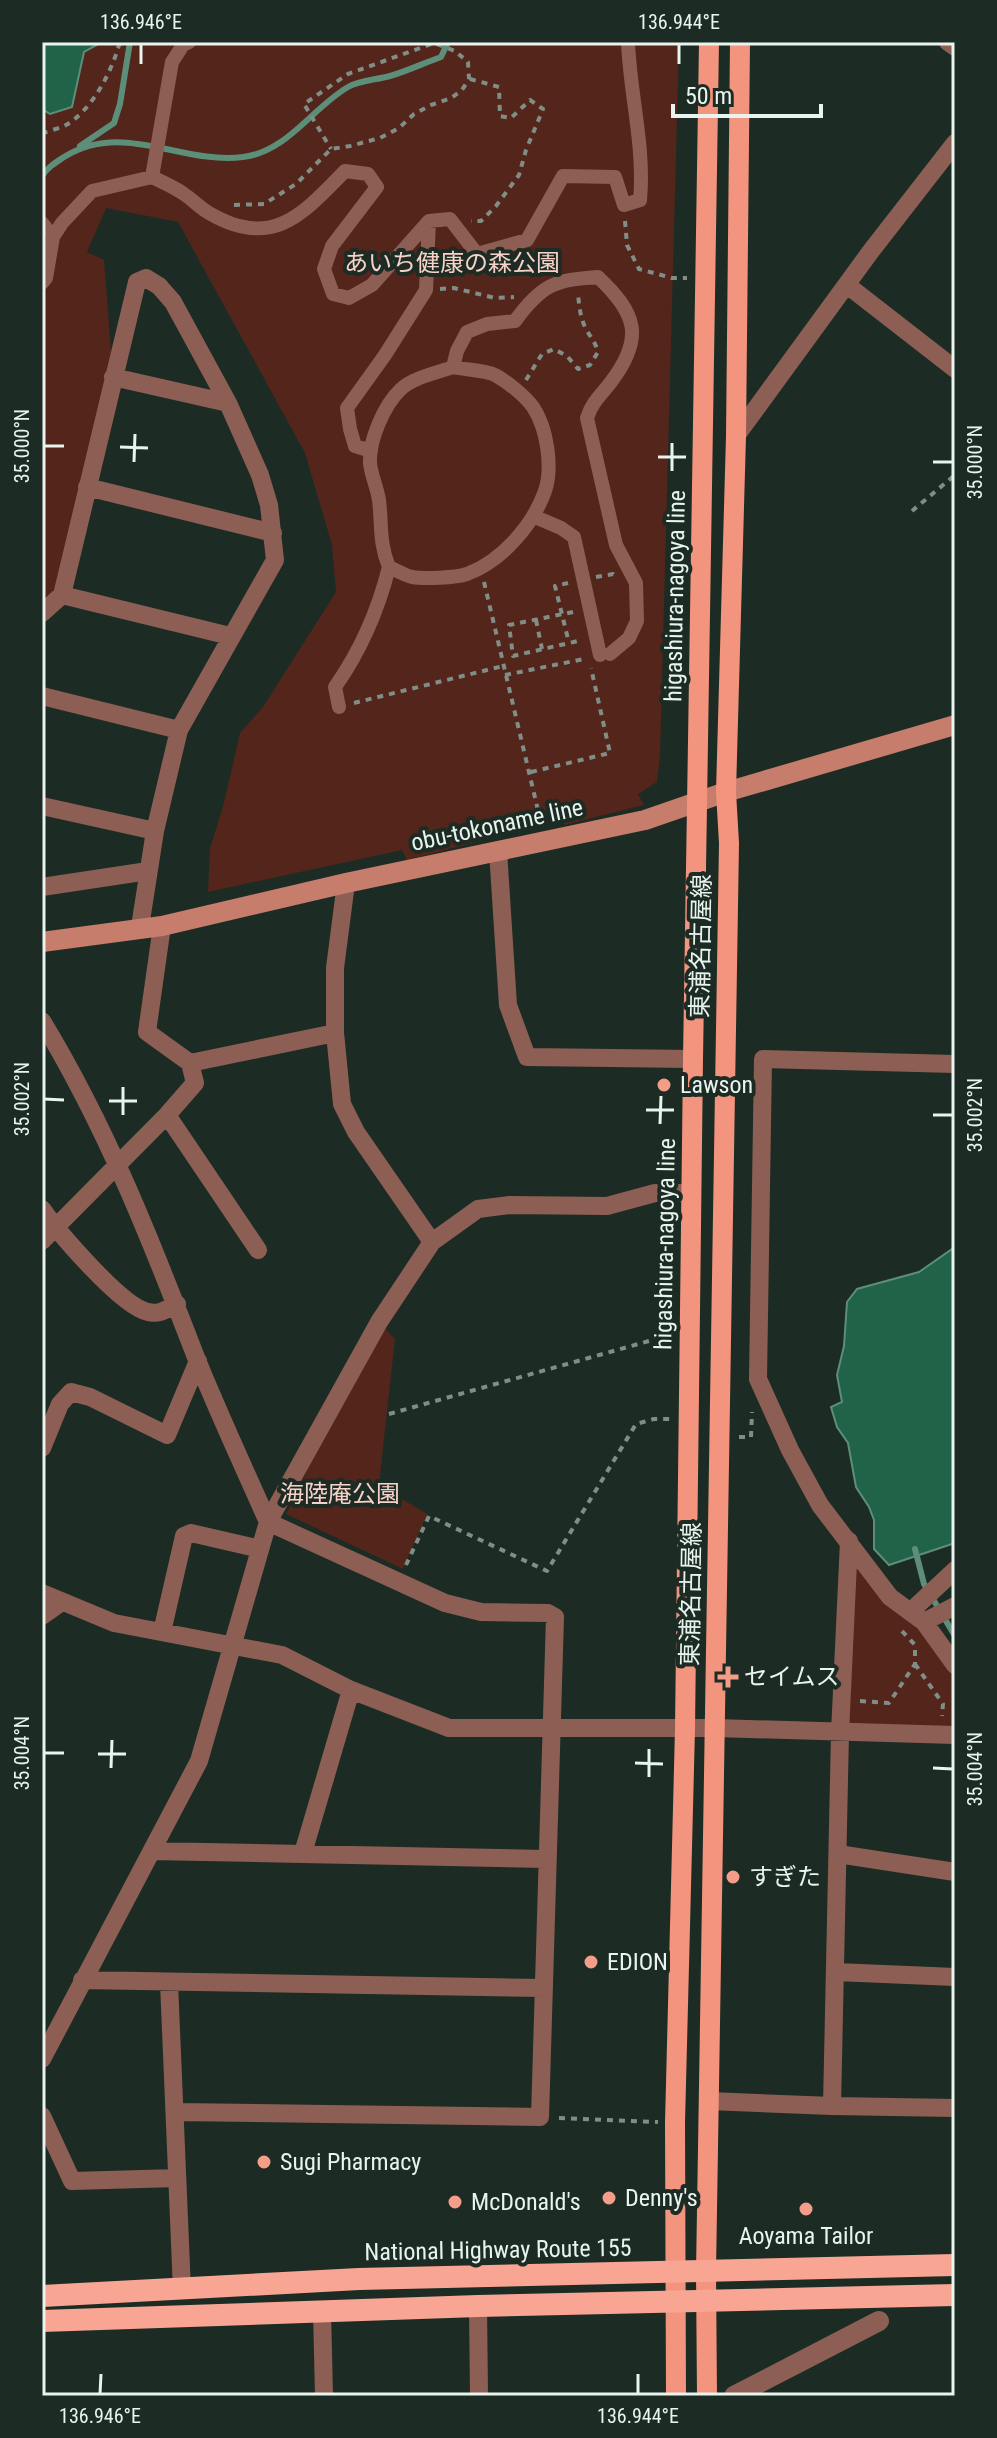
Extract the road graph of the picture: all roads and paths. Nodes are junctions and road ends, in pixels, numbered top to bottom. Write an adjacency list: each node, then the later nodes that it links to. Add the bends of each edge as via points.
1 (189, 42): 13 (street, via 172,62)
2 (628, 42): 14 (street, via 642,181 640,200)
3 (709, 42): 21 (main road, higashiura-nagoya line)
4 (740, 42): 31 (main road)
5 (948, 42): 8 (street)
6 (122, 43): 10 (path, via 96,97 67,124)
7 (434, 43): 9 (path, via 468,62); 12 (path, via 348,74 304,104)
8 (955, 47)
9 (469, 79): 12 (path, via 451,98 414,114 380,138); 18 (path, via 499,87 500,116 511,118 530,100 543,109 519,175 481,221 458,222)
10 (42, 134)
11 (955, 143): 23 (street)
12 (331, 149): 15 (path, via 296,184 264,204)
13 (152, 177): 15 (street); 19 (street, via 92,191)
14 (624, 205): 18 (street, via 615,177 563,176 527,240 477,254); 21 (path, via 627,245 639,269 672,278)
15 (209, 213): 16 (street, via 246,229 278,227 306,210 345,171 368,174 377,187 332,246 324,269 333,294 349,298 372,285)
16 (429, 221): 18 (street, via 450,219); 24 (street)
17 (42, 223): 19 (street)
18 (457, 228): 24 (path, via 462,259)
19 (53, 237): 22 (street)
20 (577, 278): 25 (street, via 556,282); 29 (path, via 579,309 598,352 590,365 578,369 554,349 542,354); 47 (street, via 598,277 620,298 634,326 629,354 591,404 587,418 616,545 636,583 637,621 629,638 605,654)
21 (706, 279): 57 (main road, higashiura-nagoya line)
22 (42, 283)
23 (847, 285): 27 (street); 31 (street)
24 (426, 290): 25 (path, via 454,288 495,298); 32 (street, via 347,408 355,446)
25 (538, 295): 26 (street, via 515,321 467,332)
26 (453, 367): 29 (street, via 493,374); 32 (street, via 402,389 376,428)
27 (955, 369)
28 (113, 377): 30 (street); 30 (street, via 137,282 146,278 173,302); 34 (street)
29 (517, 393): 36 (street, via 533,407 547,451 546,489)
30 (228, 403): 37 (street, via 260,475)
31 (736, 436): 56 (main road)
32 (371, 451): 39 (street, via 379,532)
33 (955, 475): 35 (path)
34 (87, 487): 37 (street); 42 (street)
35 (912, 511)
36 (533, 516): 38 (street, via 516,539); 43 (street, via 574,537)
37 (273, 533): 46 (street, via 275,560)
38 (480, 566): 39 (street, via 466,574 432,577 410,577); 49 (path)
39 (389, 567): 52 (street, via 362,644 335,687)
40 (613, 574): 41 (path)
41 (617, 588)
42 (62, 595): 44 (street); 46 (street)
43 (590, 608): 45 (path); 47 (street)
44 (42, 613)
45 (536, 620): 48 (path); 48 (path, via 509,625 513,656)
46 (230, 636): 54 (street)
47 (596, 637): 48 (path)
48 (542, 649)
49 (503, 666): 50 (path); 52 (path)
50 (505, 675): 55 (path); 55 (path, via 589,658 610,753)
51 (42, 696): 54 (street)
52 (339, 707)
53 (955, 725): 56 (main road, obu-tokoname line)
54 (179, 730): 59 (street)
55 (531, 772): 60 (path)
56 (726, 792): 57 (main road, obu-tokoname line); 105 (main road, 東浦名古屋線)
57 (698, 803): 60 (main road, obu-tokoname line); 70 (main road, higashiura-nagoya line)
58 (42, 806): 59 (street)
59 (155, 831): 62 (street)
60 (545, 841): 61 (main road, obu-tokoname line)
61 (498, 851): 63 (main road, obu-tokoname line); 70 (street, via 508,1005 527,1057)
62 (148, 871): 64 (street); 66 (street)
63 (346, 883): 65 (main road, obu-tokoname line); 69 (street, via 335,968)
64 (42, 887)
65 (162, 926): 66 (main road, obu-tokoname line); 71 (street, via 147,1032)
66 (140, 927): 67 (main road, obu-tokoname line)
67 (42, 942)
68 (42, 1021): 74 (street)
69 (335, 1033): 71 (street); 78 (street, via 342,1104)
70 (693, 1059): 75 (main road, higashiura-nagoya line)
71 (190, 1063): 73 (street, via 195,1083)
72 (955, 1064): 83 (street, via 763,1059 758,1379)
73 (167, 1115): 74 (street); 79 (street)
74 (118, 1163): 77 (street); 80 (street)
75 (691, 1193): 78 (street, via 655,1193 607,1206 478,1209); 81 (main road, higashiura-nagoya line)
76 (42, 1209): 77 (street)
77 (49, 1234): 80 (street, via 144,1312 157,1314)
78 (432, 1242): 88 (street, via 379,1322)
79 (258, 1250)
80 (177, 1304): 82 (street)
81 (690, 1338): 84 (path, via 656,1339); 85 (main road, higashiura-nagoya line)
82 (198, 1361): 87 (street, via 167,1435 71,1392 60,1404); 88 (street)
83 (762, 1389): 86 (path, via 753,1395 751,1437); 89 (street, via 820,1505)
84 (389, 1414)
85 (689, 1419): 92 (path, via 636,1424 547,1571 429,1516); 106 (main road, higashiura-nagoya line)
86 (739, 1437)
87 (42, 1448)
88 (268, 1522): 90 (street); 92 (street)
89 (849, 1541): 97 (street); 103 (street)
90 (260, 1549): 98 (street, via 191,1533 184,1536); 99 (street)
91 (955, 1570): 97 (street)
92 (398, 1582): 104 (street, via 481,1612 555,1617)
93 (42, 1593): 94 (street)
94 (62, 1602): 96 (street); 98 (street, via 114,1623)
95 (955, 1606): 97 (street)
96 (42, 1616)
97 (910, 1620): 100 (path); 101 (street)
98 (162, 1632): 99 (street)
99 (231, 1646): 102 (street, via 282,1655); 109 (street, via 199,1761)
100 (915, 1664): 103 (path, via 889,1703); 108 (path, via 943,1704)
101 (955, 1665)
102 (351, 1690): 104 (street, via 449,1728); 110 (street)
103 (841, 1700): 107 (street)
104 (552, 1727): 106 (street); 112 (street)
105 (715, 1728): 106 (street); 107 (street); 120 (main road, 東浦名古屋線)
106 (685, 1729): 126 (main road, higashiura-nagoya line)
107 (840, 1733): 108 (street); 111 (street)
108 (948, 1734)
109 (152, 1851): 110 (street); 116 (street)
110 (303, 1853): 112 (street)
111 (838, 1854): 113 (street); 114 (street)
112 (547, 1859): 118 (street)
113 (955, 1872)
114 (836, 1972): 115 (street); 121 (street)
115 (955, 1977)
116 (82, 1980): 117 (street); 119 (street)
117 (169, 1983): 118 (street); 123 (street)
118 (544, 1988): 125 (street)
119 (42, 2059)
120 (709, 2101): 121 (street); 130 (main road, 東浦名古屋線)
121 (832, 2106): 122 (street)
122 (955, 2108)
123 (176, 2112): 125 (street); 127 (street)
124 (42, 2116): 127 (street, via 72,2181)
125 (540, 2117): 126 (path)
126 (675, 2123): 129 (main road, higashiura-nagoya line)
127 (177, 2178): 131 (street)
128 (955, 2265): 130 (highway, National Highway Route 155)
129 (676, 2272): 130 (highway, National Highway Route 155); 131 (highway, National Highway Route 155, via 359,2279); 135 (main road, higashiura-nagoya line)
130 (706, 2272): 134 (main road, 東浦名古屋線)
131 (182, 2290): 133 (highway, National Highway Route 155)
132 (955, 2295): 134 (highway)
133 (42, 2296)
134 (707, 2301): 135 (highway); 143 (main road, 東浦名古屋線)
135 (676, 2302): 136 (highway); 142 (main road)
136 (478, 2306): 137 (highway); 141 (street)
137 (322, 2310): 138 (highway); 140 (street)
138 (42, 2321)
139 (879, 2321): 144 (street)
140 (324, 2396)
141 (479, 2396)
142 (676, 2396)
143 (707, 2396)
144 (734, 2396)

